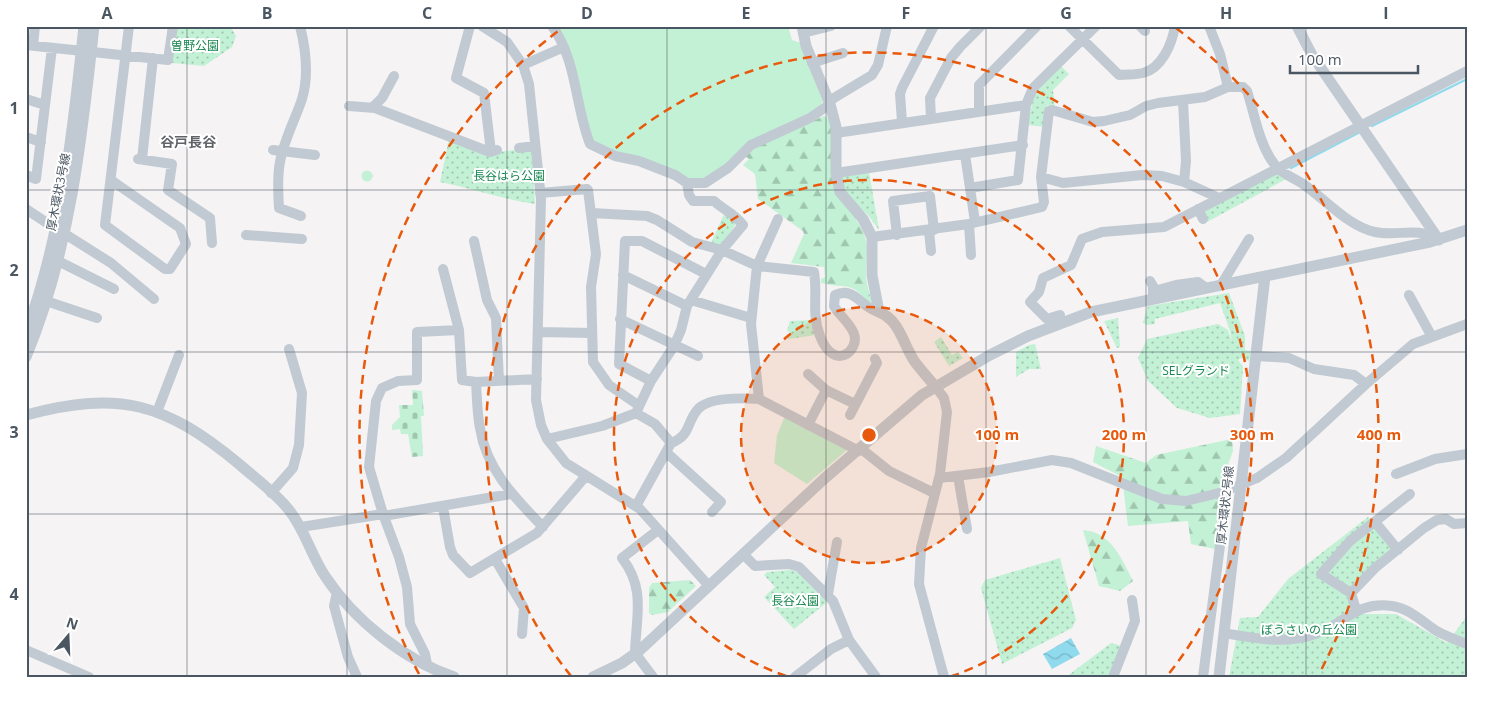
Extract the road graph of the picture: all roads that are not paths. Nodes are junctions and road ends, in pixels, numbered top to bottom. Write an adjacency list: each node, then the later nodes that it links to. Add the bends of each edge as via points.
1 (35, 26): 22 (street)
2 (84, 26): 25 (street, 厚木環状3号線)
3 (94, 26): 25 (street, 厚木環状3号線)
4 (129, 26): 27 (street)
5 (173, 26): 28 (street, via 169,59)
6 (300, 26): 51 (street, via 305,44 306,71 302,98)
7 (470, 26): 40 (street, via 456,78 484,93 494,151)
8 (482, 26): 30 (street, via 507,42)
9 (552, 26): 23 (street)
10 (831, 26): 20 (street)
11 (887, 26): 36 (street, via 878,65 872,75)
12 (934, 26): 43 (street, via 902,88)
13 (981, 26): 42 (street, via 951,58 930,98)
14 (1037, 26): 41 (street, via 979,85)
15 (1069, 26): 21 (street)
16 (1096, 26): 21 (street)
17 (1175, 26): 21 (street, via 1161,62 1144,73 1119,75)
18 (1209, 26): 33 (street)
19 (1297, 26): 44 (street, via 1312,55)
20 (803, 30): 29 (street)
21 (1082, 39): 38 (street, via 1033,88)
22 (30, 45): 24 (street)
23 (564, 47): 30 (street); 60 (street, via 582,124 590,144 615,156 662,170)
24 (52, 48): 25 (street); 37 (street)
25 (86, 51): 27 (street); 73 (street, 厚木環状3号線, via 79,161)
26 (843, 53): 29 (street)
27 (126, 56): 28 (street); 58 (street)
28 (153, 58): 80 (street, via 140,159 172,164 168,190 210,218)
29 (812, 63): 36 (street)
30 (523, 65): 49 (street, via 529,84)
31 (1467, 71): 44 (street)
32 (394, 76): 40 (street)
33 (1228, 87): 35 (street, via 1205,98); 54 (street, via 1243,87 1248,91 1261,136)
34 (26, 99): 37 (street)
35 (1183, 101): 57 (street, via 1158,103 1130,115 1093,122 1049,111); 59 (street)
36 (830, 103): 45 (street); 60 (street, via 810,118 751,145 728,168 705,183)
37 (45, 104): 47 (street)
38 (1026, 105): 41 (street); 48 (street)
39 (349, 106): 40 (street)
40 (373, 107)
41 (979, 112): 42 (street)
42 (932, 118): 43 (street)
43 (902, 122): 45 (street)
44 (1361, 125): 54 (street); 79 (street)
45 (836, 133): 55 (street)
46 (26, 137): 47 (street)
47 (41, 142): 56 (street, via 36,179)
48 (1023, 145): 52 (street); 61 (street, via 1018,180)
49 (535, 146): 50 (street); 62 (street)
50 (519, 148)
51 (278, 151): 53 (street); 67 (street, via 278,208)
52 (965, 154): 55 (street); 61 (street)
53 (315, 155)
54 (1276, 168): 63 (street); 79 (street, via 1366,230 1431,234)
55 (836, 172): 76 (street, via 840,192 863,219)
56 (26, 175)
57 (1041, 177): 59 (street, via 1063,183 1162,176); 70 (street, via 1042,207)
58 (111, 180): 58 (street, via 105,226 165,269 170,269 186,244 180,228)
59 (1184, 182): 63 (street)
60 (687, 183): 82 (street, via 688,195 693,201 714,201 745,224)
61 (970, 188): 70 (street)
62 (540, 193): 66 (street, via 587,188); 106 (street)
63 (1219, 198): 65 (street)
64 (26, 209): 73 (street)
65 (1198, 209): 69 (street); 100 (street, via 1164,227 1102,232 1082,239 1071,265 1043,278 1039,292 1030,302 1047,320)
66 (591, 213): 82 (street, via 647,216 692,242); 107 (street, via 596,254 591,286)
67 (301, 216)
68 (778, 219): 86 (street)
69 (1203, 219)
70 (972, 223): 71 (street); 84 (street)
71 (932, 230): 75 (street); 75 (street, via 930,196 893,201); 83 (street)
72 (1467, 230): 79 (street)
73 (60, 232): 85 (street, 厚木環状3号線); 96 (street, via 111,264); 108 (street, 厚木環状3号線)
74 (246, 235): 77 (street)
75 (897, 235): 76 (street)
76 (872, 237): 99 (street, via 873,284)
77 (302, 239)
78 (1249, 239): 92 (street)
79 (1440, 240): 90 (street)
80 (212, 243)
81 (473, 246): 119 (street, via 480,281 496,318)
82 (722, 250): 86 (street); 89 (street)
83 (932, 251)
84 (971, 255)
85 (58, 261): 93 (street, via 98,285); 97 (street, 厚木環状3号線)
86 (757, 266): 99 (street, via 814,272 816,321 827,352 835,357 851,350 855,336 834,306 835,295 843,291 853,294 870,310); 102 (street)
87 (442, 273): 105 (street)
88 (623, 274): 89 (street, via 625,240 642,240); 98 (street); 103 (street)
89 (706, 274): 98 (street)
90 (1265, 276): 92 (street); 114 (street, 厚木環状2号線)
91 (1150, 281): 94 (street)
92 (1221, 285): 94 (street)
93 (114, 289)
94 (1153, 295): 123 (street, via 1060,323 998,351)
95 (1409, 296): 109 (street)
96 (154, 299)
97 (46, 300): 101 (street); 115 (street, 厚木環状3号線)
98 (689, 303): 102 (street); 110 (street)
99 (879, 312): 123 (street, via 896,325 914,361)
100 (1060, 316)
101 (97, 318)
102 (751, 318): 125 (street)
103 (620, 319): 110 (street); 120 (street, via 619,364)
104 (1467, 324): 109 (street)
105 (459, 330): 121 (street, via 462,380); 148 (street, via 417,332 417,380 398,381 382,388 376,401 369,467)
106 (539, 332): 107 (street); 118 (street)
107 (592, 332): 127 (street, via 593,362 609,385)
108 (26, 333)
109 (1432, 338): 122 (street, via 1413,344)
110 (674, 346): 113 (street); 120 (street)
111 (289, 349): 141 (street, via 302,393 298,446 293,468)
112 (179, 355): 128 (street)
113 (698, 356)
114 (1256, 356): 122 (street, via 1289,358 1314,368 1354,375); 166 (street, 厚木環状2号線)
115 (26, 357)
116 (875, 359): 126 (street, via 877,363)
117 (808, 374): 124 (street)
118 (537, 379): 119 (street); 132 (street, via 538,414)
119 (500, 381): 121 (street)
120 (651, 381): 127 (street)
121 (476, 382): 143 (street, via 480,430 497,474)
122 (1366, 384): 140 (street, bridge, via 1286,458 1257,478)
123 (935, 386): 134 (street); 139 (street, via 944,398 947,412)
124 (826, 390): 126 (street); 131 (street)
125 (760, 399): 131 (street); 133 (street, via 734,398 704,405 681,439)
126 (855, 404): 130 (street)
127 (637, 409): 132 (street, via 602,426); 133 (street, via 655,424)
128 (157, 412): 129 (street, via 125,404 90,403); 141 (street, via 203,435)
129 (26, 415)
130 (850, 415)
131 (808, 425): 134 (street)
132 (547, 439): 138 (street, via 566,463)
133 (669, 448): 145 (street); 147 (street, via 697,484 721,502)
134 (857, 450): 142 (street, via 864,451 890,471); 157 (street)
135 (1467, 454): 136 (street, via 1435,458)
136 (1396, 474)
137 (958, 476): 139 (street); 140 (street, via 1052,460 1071,464 1162,500 1186,501); 153 (street)
138 (585, 477): 145 (street); 152 (street)
139 (938, 478): 142 (street)
140 (1223, 492): 181 (street, via 1225,507)
141 (271, 493): 151 (street, via 288,508)
142 (934, 493): 179 (street, via 921,548 919,584)
143 (511, 494): 146 (street); 152 (street)
144 (1410, 494): 149 (street)
145 (636, 506): 154 (street)
146 (443, 507): 148 (street); 158 (street, via 453,555 470,573)
147 (712, 512)
148 (383, 514): 151 (street); 171 (street, via 401,565 410,624)
149 (1375, 522): 156 (street); 162 (street, via 1350,541 1321,574)
150 (1467, 523): 156 (street, via 1437,520)
151 (301, 527): 160 (street, via 324,574)
152 (543, 527): 158 (street)
153 (967, 529)
154 (658, 530): 159 (street); 170 (street, via 622,558 632,571 638,596)
155 (836, 548): 161 (street, via 833,584)
156 (1398, 550): 162 (street, via 1375,568)
157 (743, 554): 159 (street); 161 (street, via 755,566 790,564 799,567)
158 (495, 558): 165 (street, via 524,608)
159 (709, 586): 170 (street)
160 (337, 592): 171 (street, via 372,629); 173 (street, via 334,606 348,658)
161 (828, 594): 167 (street)
162 (1351, 594): 164 (street)
163 (1132, 600): 180 (street, via 1135,621)
164 (1356, 610): 166 (street, via 1316,634 1294,640); 168 (street, via 1395,606)
165 (520, 629)
166 (1224, 633): 182 (street, 厚木環状2号線)
167 (849, 640): 177 (street, via 831,649); 178 (street)
168 (1467, 644)
169 (26, 650): 172 (street)
170 (635, 653): 175 (street); 176 (street)
171 (427, 664): 174 (street)
172 (89, 677)
173 (357, 677)
174 (454, 677)
175 (593, 677)
176 (653, 677)
177 (795, 677)
178 (876, 677)
179 (944, 677)
180 (1113, 677)
181 (1203, 677)
182 (1219, 677)

